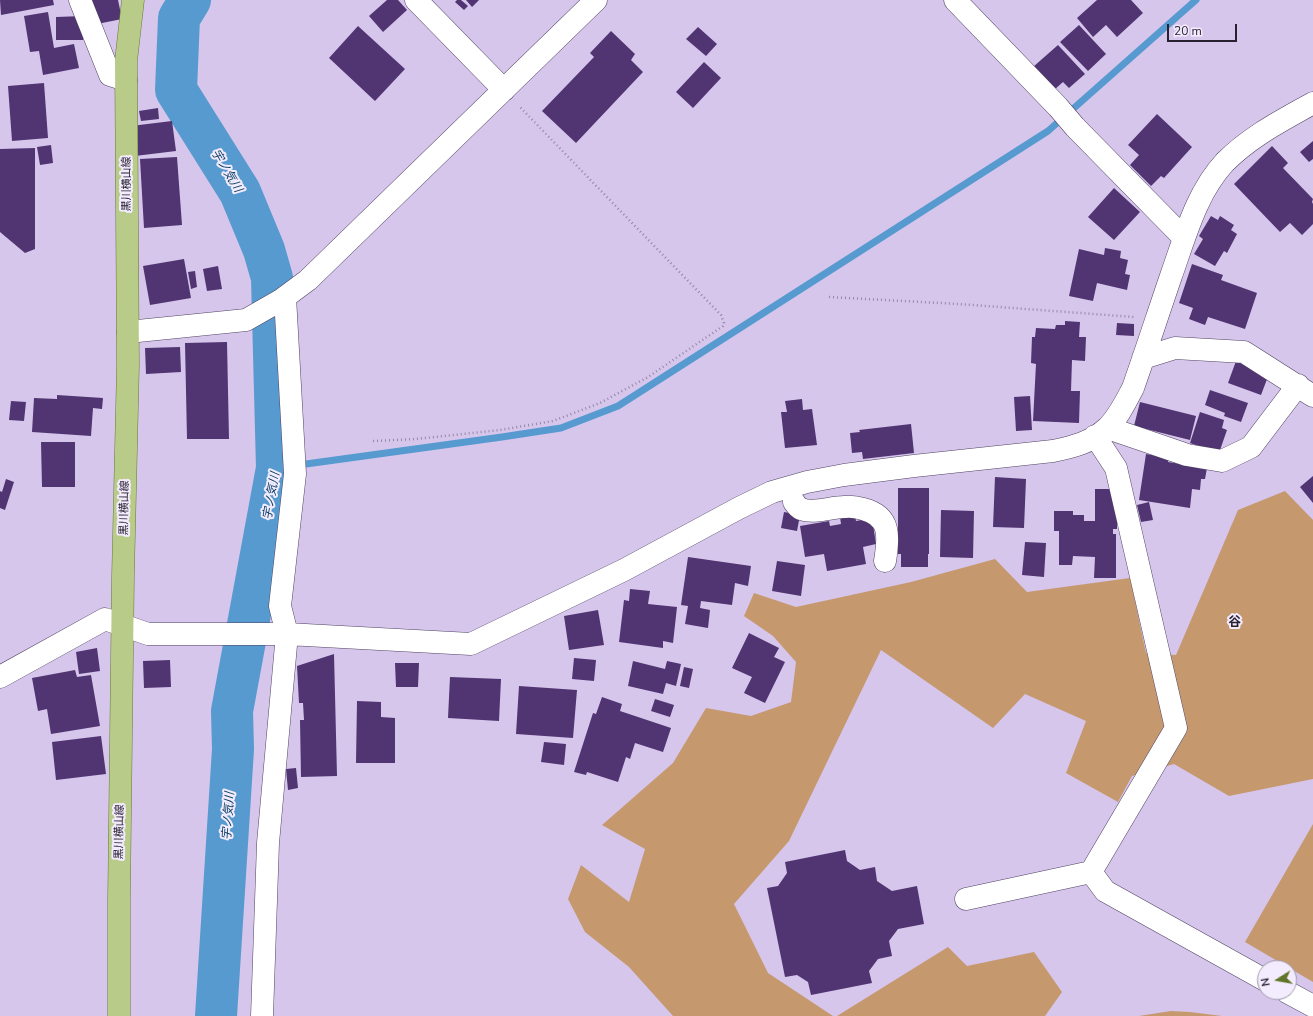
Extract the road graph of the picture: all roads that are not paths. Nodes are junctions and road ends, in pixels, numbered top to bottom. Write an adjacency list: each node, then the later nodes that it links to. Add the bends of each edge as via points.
1 (80, 0): 6 (street, via 110,75)
2 (133, 0): 6 (main road, 黒川横山線)
3 (416, 0): 7 (street)
4 (596, 0): 7 (street)
5 (955, 0): 9 (street, via 1074,127)
6 (126, 80): 11 (main road, 黒川横山線)
7 (504, 90): 10 (street, via 308,280)
8 (1313, 103): 9 (street, via 1266,129 1224,163 1200,198)
9 (1184, 238): 12 (street)
10 (283, 298): 11 (street, via 246,320); 18 (street, via 295,466 280,606)
11 (128, 332): 17 (main road, 黒川横山線)
12 (1143, 358): 13 (street, via 1174,348 1244,352); 14 (street, via 1133,388 1123,406)
13 (1306, 390): 14 (street, via 1251,447 1222,462)
14 (1101, 432): 18 (street, via 1071,448 844,475 772,492 624,570 471,644); 20 (street, via 1116,468 1176,728)
15 (794, 502): 16 (street, via 799,508 809,510 856,507 872,511 882,519 886,530 887,546)
16 (884, 561)
17 (123, 624): 18 (street, via 148,634); 19 (street, via 105,619); 25 (main road, 黒川横山線)
18 (287, 634): 26 (street, via 268,843)
19 (0, 677)
20 (1092, 872): 21 (street); 22 (street, via 1106,891)
21 (966, 899)
22 (1257, 976)
23 (1297, 997): 24 (street)
24 (1313, 1006)
25 (119, 1016)
26 (262, 1016)

